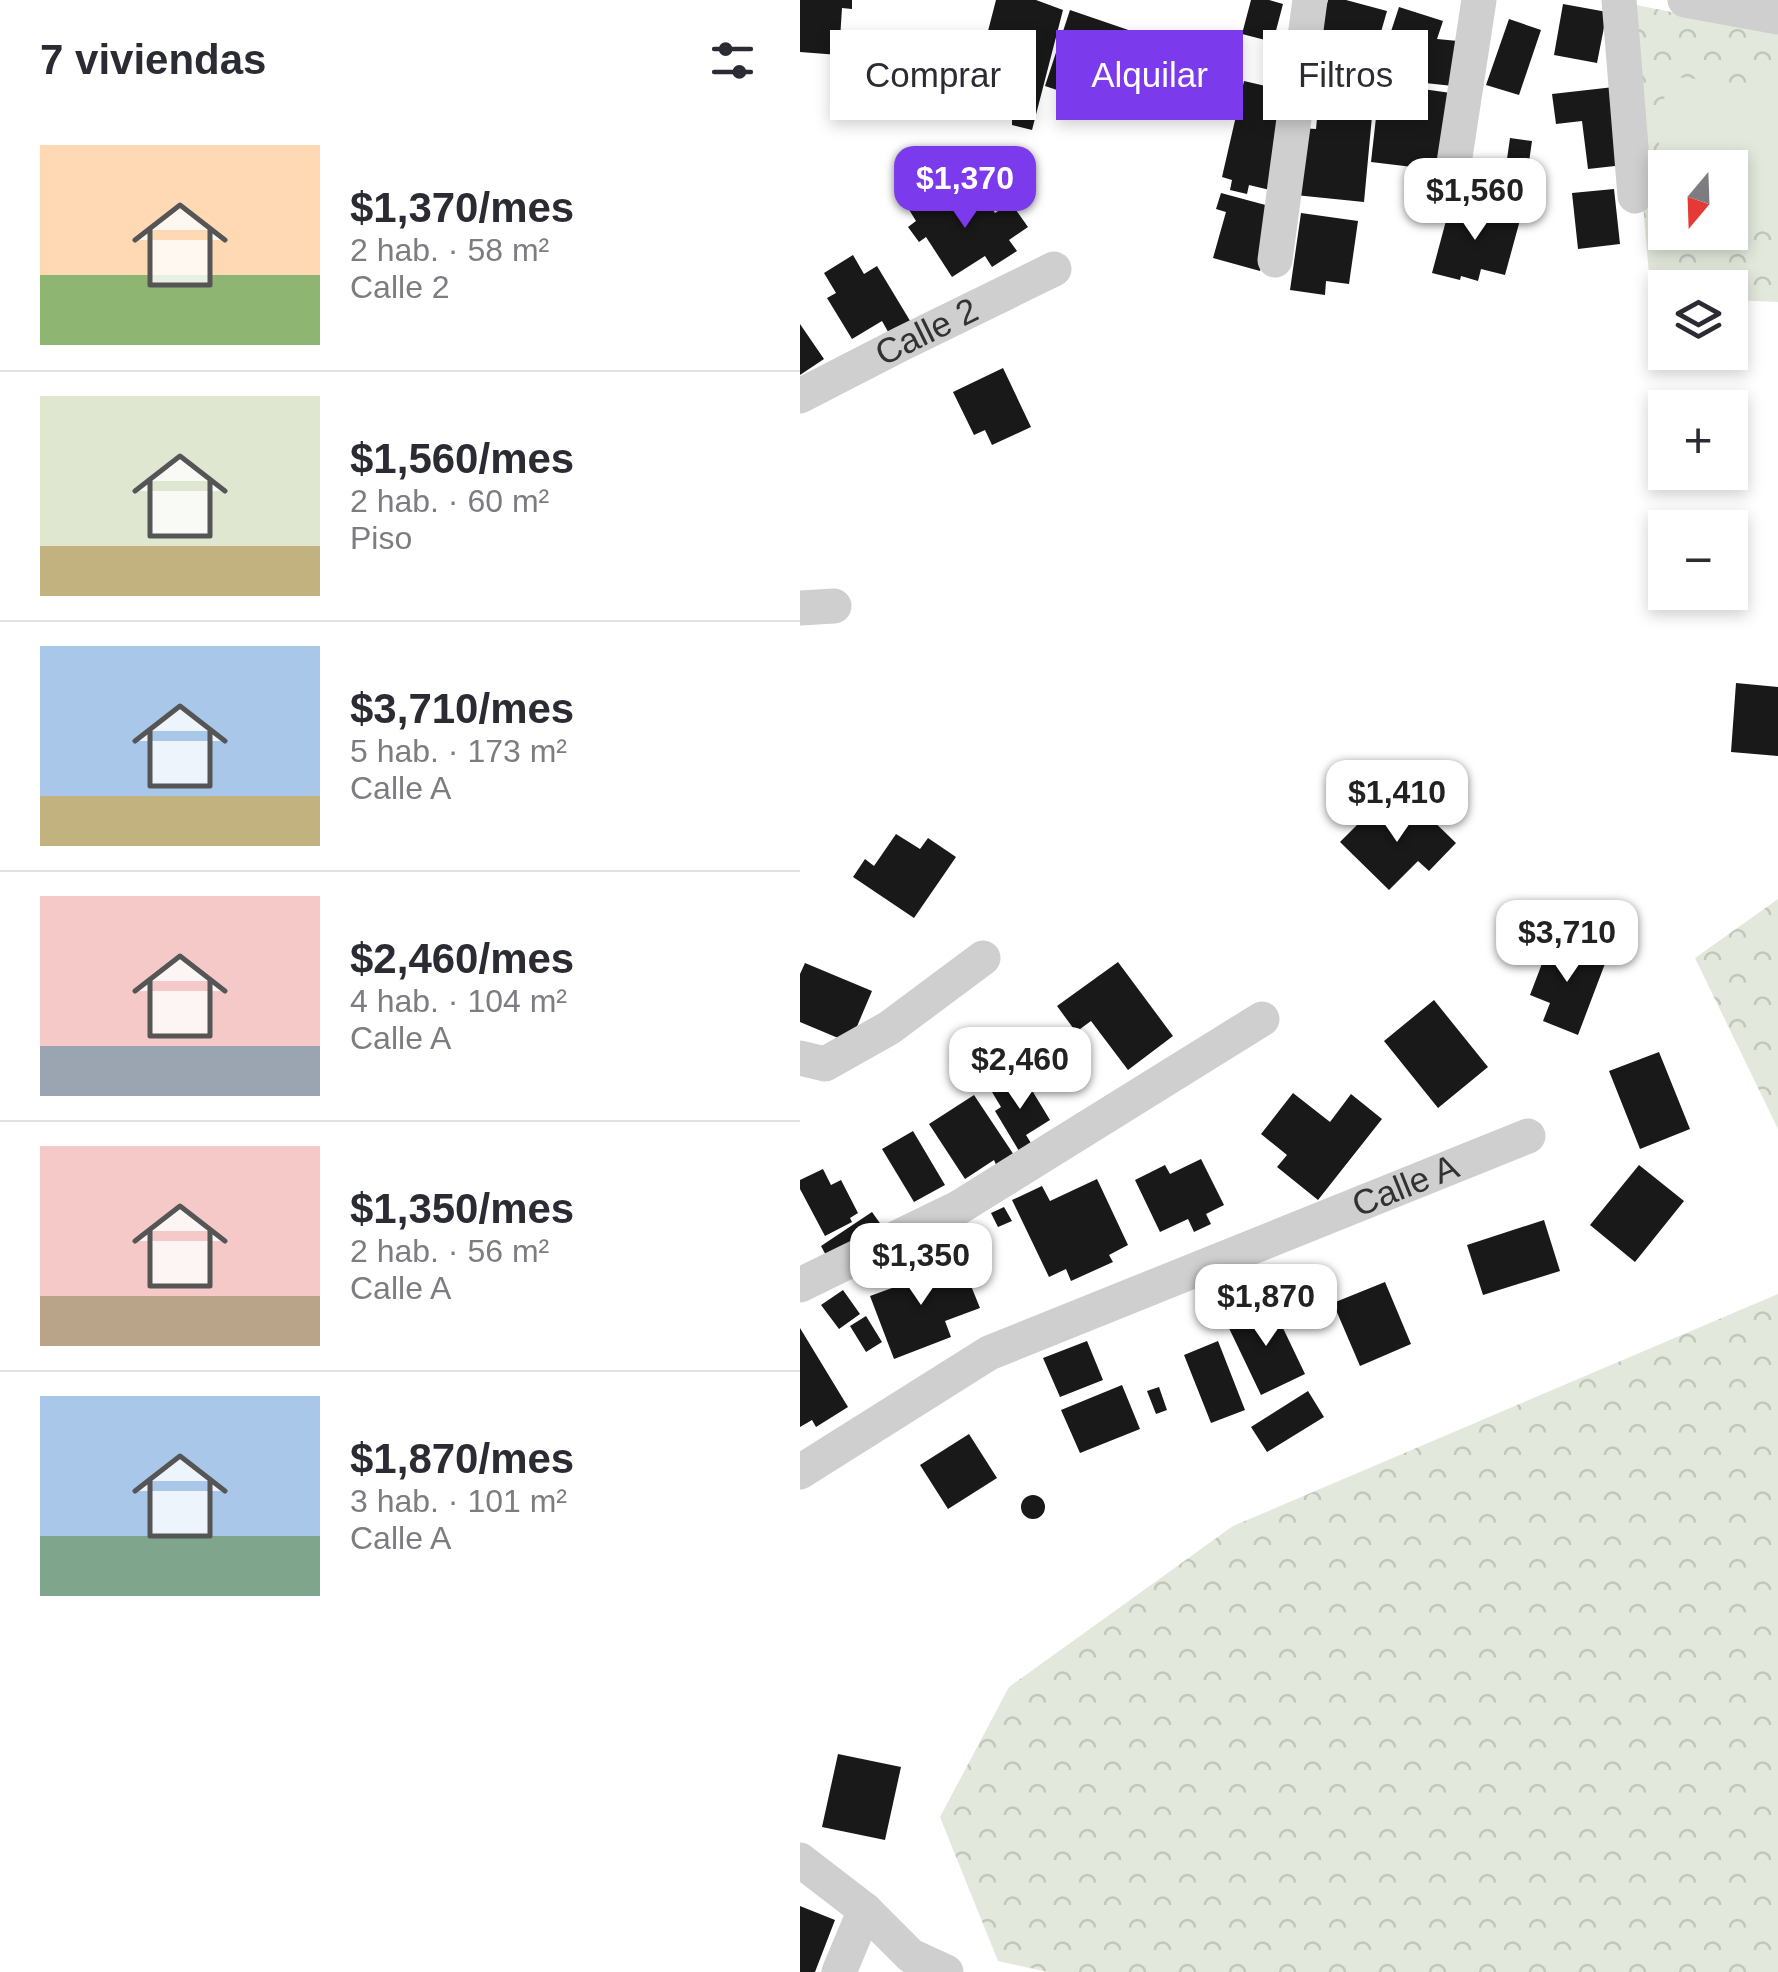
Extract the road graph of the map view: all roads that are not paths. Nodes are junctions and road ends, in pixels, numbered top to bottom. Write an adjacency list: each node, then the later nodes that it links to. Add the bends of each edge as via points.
1 (1310, 0): 9 (street)
2 (1479, 0): 7 (street)
3 (1619, 0): 8 (street)
4 (1684, 0): 5 (street)
5 (1738, 5): 6 (street)
6 (1778, 18)
7 (1454, 163)
8 (1635, 196)
9 (1275, 260)
10 (1054, 269): 11 (street, Calle 2)
11 (800, 396)
12 (983, 958): 14 (street, via 889,1028 825,1064)
13 (1262, 1019): 16 (street, via 958,1208)
14 (800, 1058)
15 (1528, 1136): 17 (street, Calle A, via 989,1352)
16 (800, 1286)
17 (800, 1472)
18 (800, 1860): 19 (street)
19 (864, 1910): 20 (street); 21 (street, via 911,1956)
20 (839, 1972)
21 (946, 1972)

